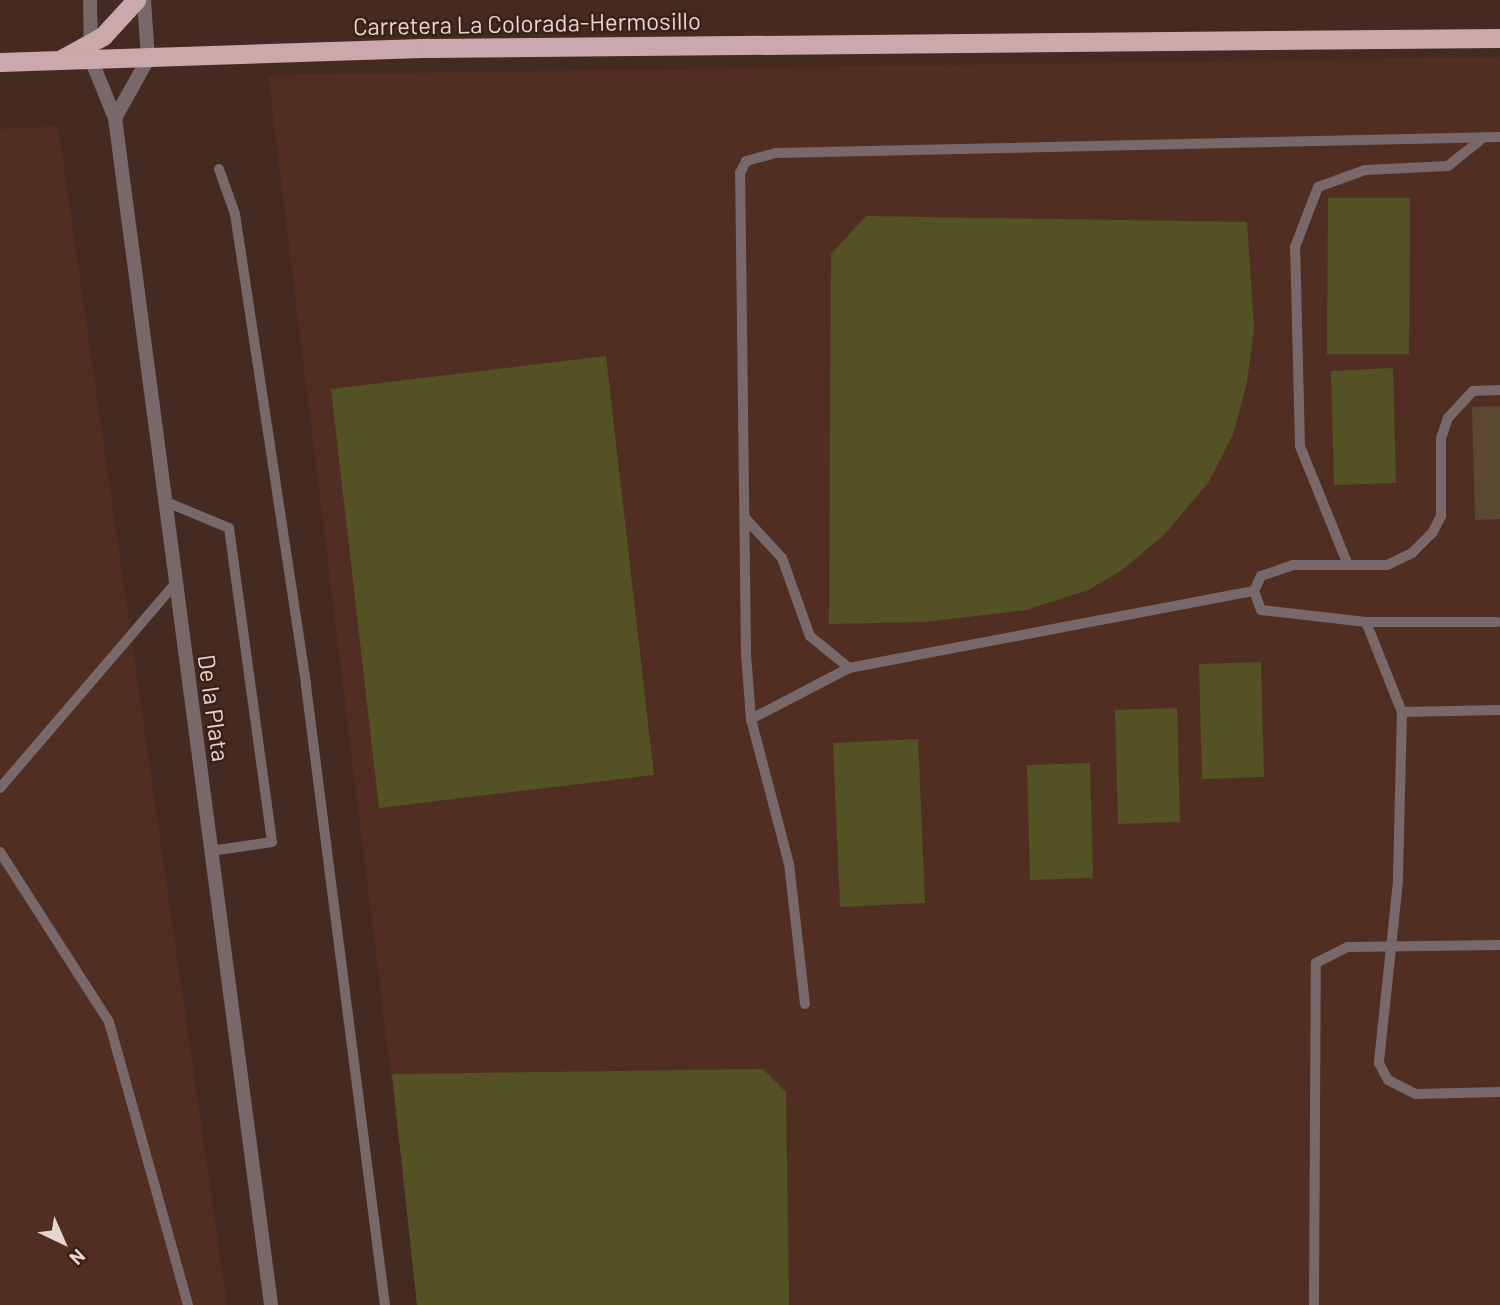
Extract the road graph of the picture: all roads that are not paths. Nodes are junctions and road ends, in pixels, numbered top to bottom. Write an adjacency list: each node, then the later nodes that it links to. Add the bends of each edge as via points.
1 (90, 0): 5 (street)
2 (135, 0): 5 (highway)
3 (144, 0): 6 (street)
4 (1500, 38): 6 (highway, Carretera La Colorada-Hermosillo, via 430,48)
5 (91, 51): 6 (highway, Carretera La Colorada-Hermosillo); 7 (highway, Carretera La Colorada-Hermosillo, via 59,60); 8 (street, De la Plata)
6 (148, 59): 8 (street)
7 (0, 62)
8 (115, 117): 13 (street, De la Plata)
9 (1484, 137): 10 (lane); 14 (lane, via 753,157 740,173); 15 (lane, via 1448,166 1365,170 1318,187 1295,247 1300,446)
10 (1500, 137)
11 (219, 169): 33 (lane, via 234,214 306,686)
12 (1500, 390): 15 (lane, via 1473,391 1448,418 1441,438 1441,516 1433,532 1412,553 1387,565)
13 (164, 501): 16 (street, De la Plata); 25 (lane, via 229,528 272,842)
14 (746, 519): 20 (lane, via 782,558 810,636); 23 (lane)
15 (1348, 565): 17 (lane, via 1293,565 1261,576)
16 (175, 584): 24 (lane); 25 (street, De la Plata)
17 (1254, 591): 18 (lane, via 1261,610); 20 (lane)
18 (1366, 622): 19 (lane); 22 (lane)
19 (1497, 622)
20 (849, 668): 23 (lane)
21 (1500, 710): 22 (lane)
22 (1402, 712): 28 (lane, via 1403,786)
23 (751, 719): 29 (lane, via 789,864)
24 (0, 788)
25 (211, 851): 32 (street, De la Plata)
26 (0, 852): 31 (lane, via 109,1021)
27 (1500, 945): 28 (lane)
28 (1393, 947): 30 (lane, via 1380,1063 1388,1080 1416,1094); 34 (lane, via 1348,947 1316,963)
29 (805, 1004)
30 (1500, 1092)
31 (188, 1305)
32 (271, 1305)
33 (385, 1305)
34 (1314, 1305)

